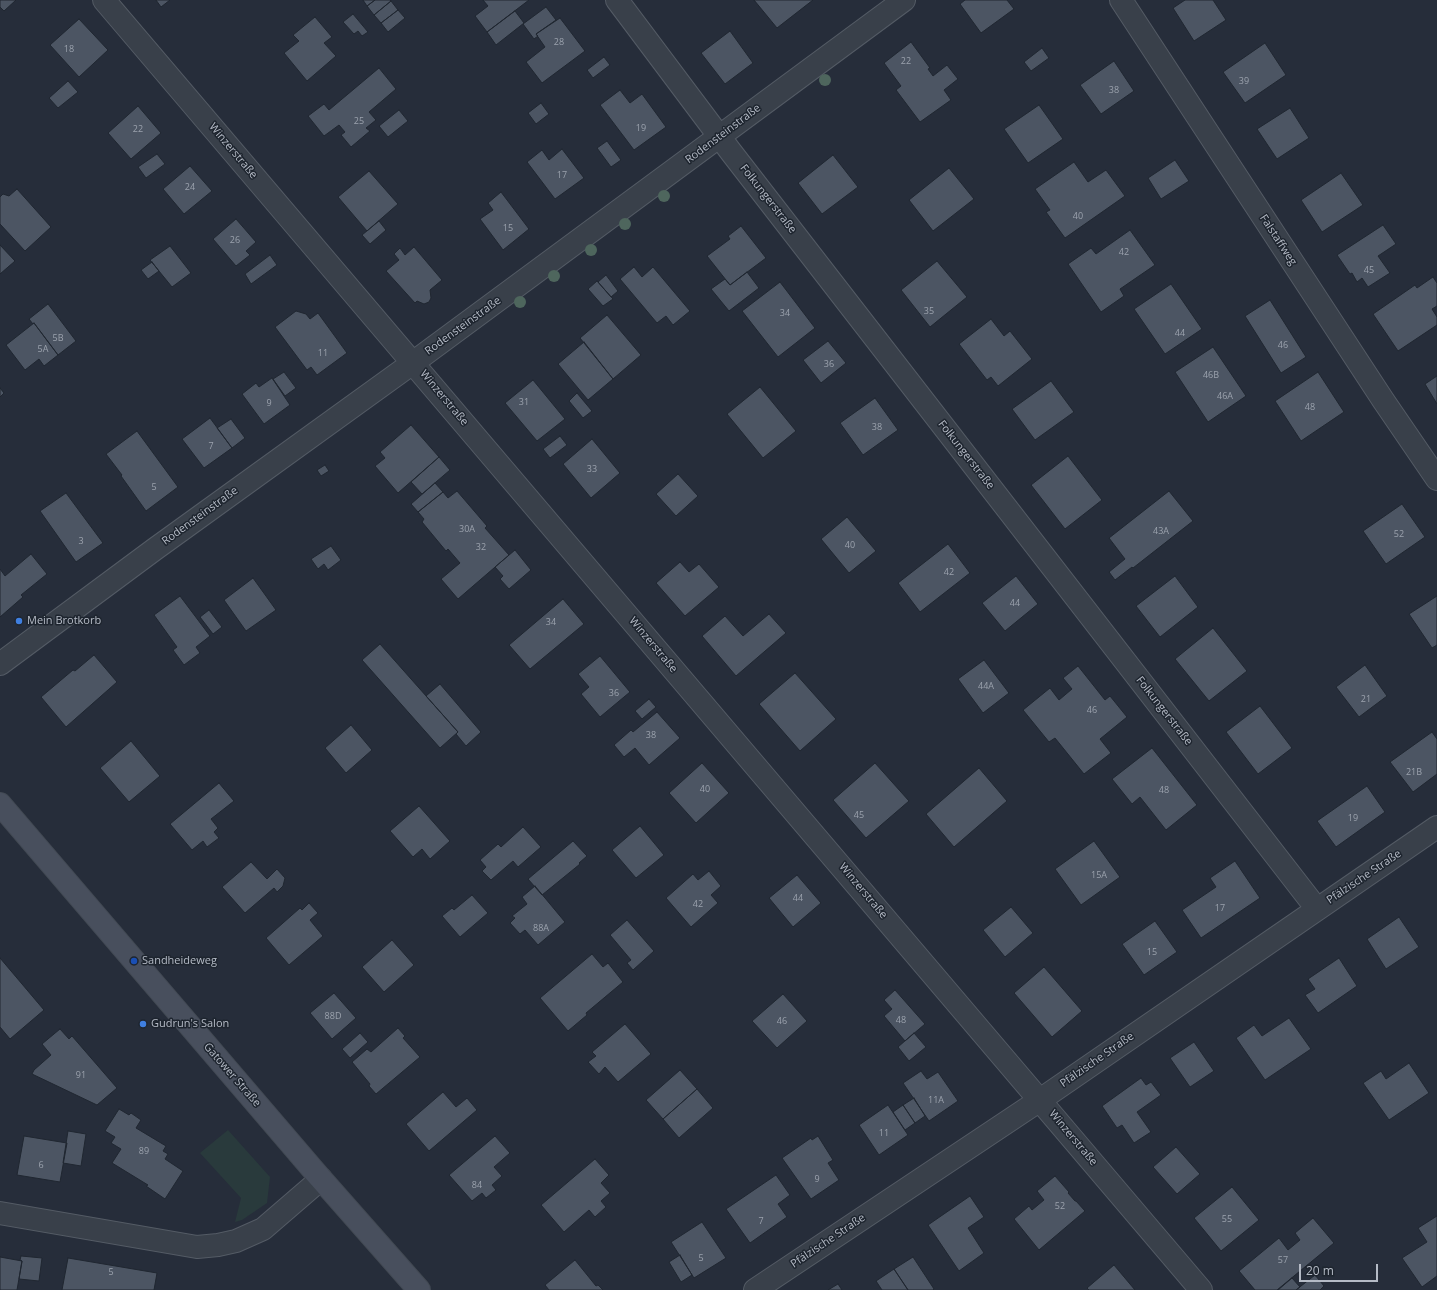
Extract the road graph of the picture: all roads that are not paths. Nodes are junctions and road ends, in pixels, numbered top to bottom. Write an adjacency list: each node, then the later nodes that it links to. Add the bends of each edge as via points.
1 (104, 0): 6 (street, Winzerstraße)
2 (617, 0): 5 (street, Folkungerstraße)
3 (904, 0): 5 (street, Rodensteinstraße)
4 (1121, 0): 7 (street, Falstaffweg, via 1383,400)
5 (720, 136): 6 (street, Rodensteinstraße); 11 (street, Folkungerstraße)
6 (414, 362): 8 (street, Rodensteinstraße); 12 (street, Winzerstraße)
7 (1437, 478)
8 (0, 664)
9 (0, 804): 13 (main road, Gatower Straße)
10 (1437, 827): 11 (street, Pfälzische Straße)
11 (1317, 909): 12 (street, Pfälzische Straße)
12 (1040, 1100): 16 (street, Pfälzische Straße); 17 (street, Winzerstraße)
13 (321, 1179): 14 (street, via 263,1229 236,1242 218,1246 197,1247); 15 (main road, Gatower Straße)
14 (0, 1213)
15 (419, 1290)
16 (755, 1290)
17 (1201, 1290)

